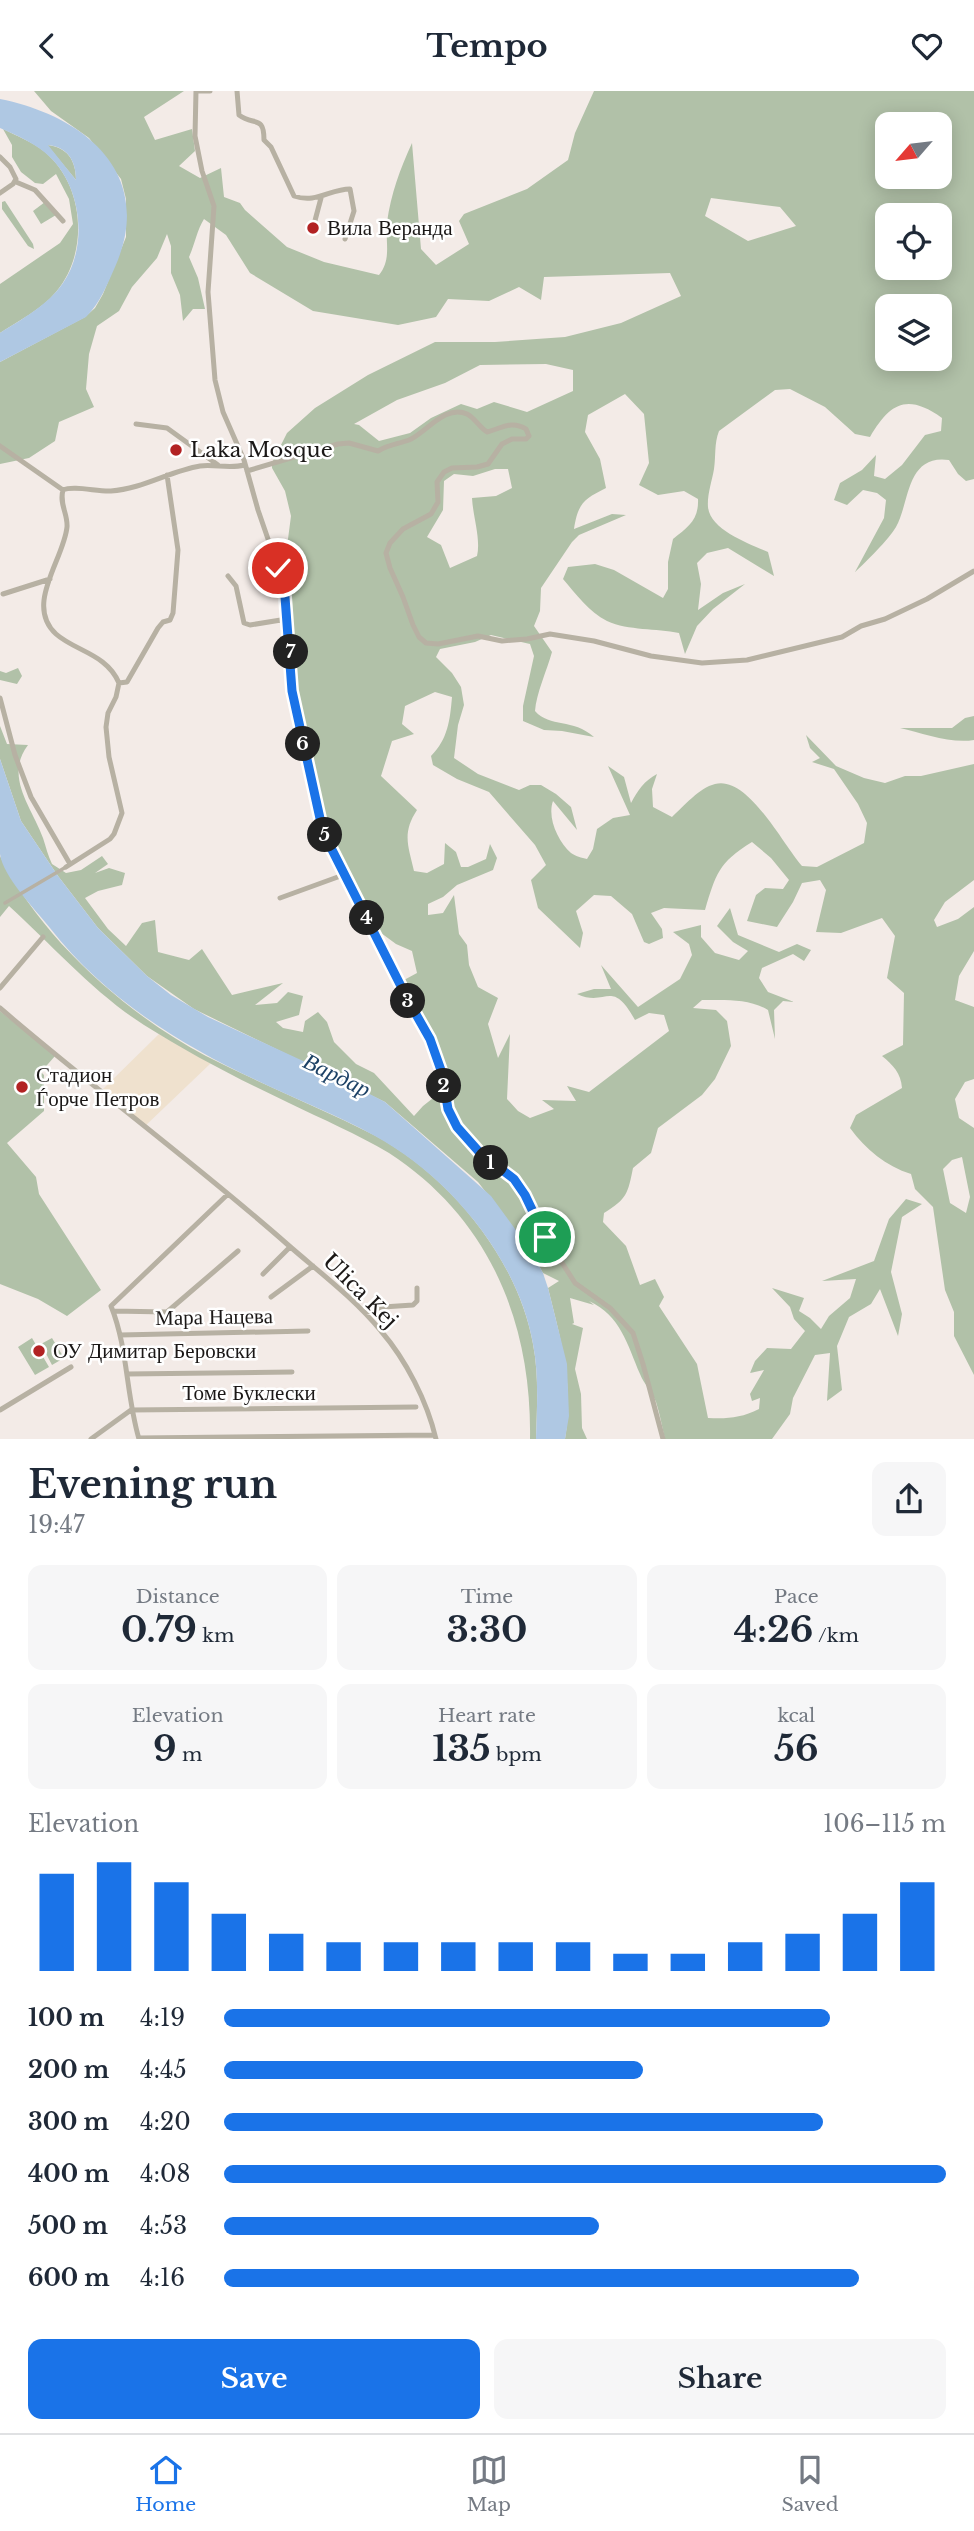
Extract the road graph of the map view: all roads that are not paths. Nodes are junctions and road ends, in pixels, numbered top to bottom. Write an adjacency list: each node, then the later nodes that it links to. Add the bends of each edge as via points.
1 (196, 91): 2 (street); 14 (street, via 195,136 214,207 208,292 215,380)
2 (210, 91)
3 (237, 91): 7 (street, via 239,115 261,124 264,140 294,196)
4 (0, 157): 5 (street)
5 (16, 181): 6 (street); 8 (street, via 35,190)
6 (0, 193)
7 (321, 198): 9 (street); 10 (street, via 346,189 352,192 354,211)
8 (63, 221)
9 (313, 228)
10 (345, 239)
11 (136, 424): 13 (street, via 167,428)
12 (0, 446): 16 (street)
13 (218, 465): 14 (street); 15 (street)
14 (245, 468): 17 (street, via 338,444 378,451 411,439 454,413 466,413 487,432 505,425 526,429 526,439 502,444 488,464 444,472 437,482 438,502 431,514 403,529 390,543 386,553 390,568 412,625 426,643 478,636 502,641 550,634 702,663 747,660 842,637 927,599); 21 (street, via 278,568)
15 (167, 475): 16 (street, via 112,491); 22 (street, via 178,549 173,613 158,628 127,682)
16 (63, 490): 19 (street, via 68,525)
17 (974, 571)
18 (228, 576): 21 (street, via 236,586 244,624)
19 (50, 579): 20 (street); 22 (street, via 44,609 54,631 93,655)
20 (3, 594)
21 (287, 619): 25 (street, via 292,691 323,832)
22 (119, 683): 24 (street, via 106,727 121,818 110,839)
23 (0, 698): 24 (street, via 31,797)
24 (68, 865): 27 (street)
25 (346, 874): 26 (street); 51 (street, via 430,1039 457,1127 481,1154 514,1179 575,1283 610,1308 632,1333)
26 (280, 898)
27 (5, 903)
28 (43, 937): 29 (street)
29 (0, 988)
30 (0, 1008): 31 (street, Ulica Kej)
31 (228, 1194): 32 (street, Ulica Kej); 38 (street)
32 (290, 1247): 34 (street, Ulica Kej); 35 (street)
33 (238, 1251): 38 (street, via 167,1312)
34 (313, 1266): 37 (street); 39 (street, Ulica Kej)
35 (263, 1274)
36 (417, 1288): 39 (street, via 413,1305)
37 (271, 1297)
38 (112, 1308): 41 (street)
39 (365, 1313): 48 (street, Ulica Kej, via 396,1351)
40 (308, 1331): 41 (street, Мара Нацева)
41 (120, 1335): 44 (street)
42 (71, 1367): 46 (street)
43 (292, 1372): 44 (street)
44 (127, 1374): 47 (street)
45 (416, 1407): 47 (street, Томе Буклески)
46 (0, 1410)
47 (131, 1410): 49 (street); 50 (street)
48 (435, 1437): 50 (street)
49 (91, 1439)
50 (139, 1439)
51 (663, 1439)

